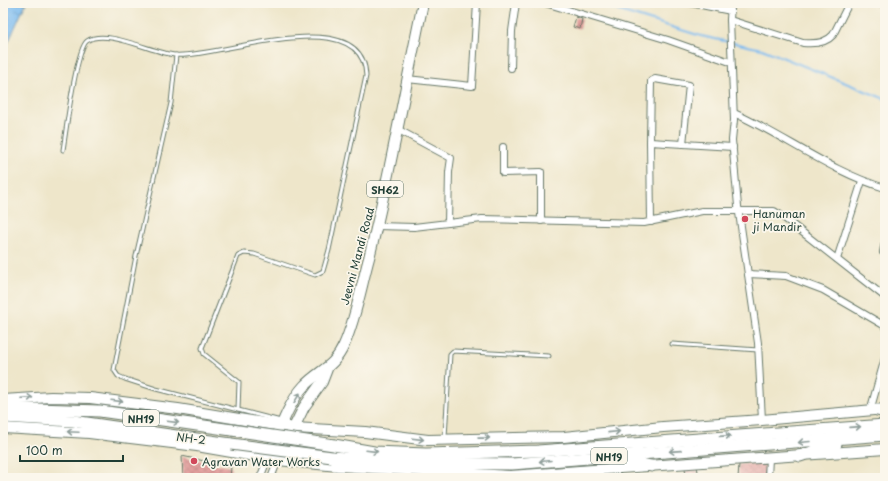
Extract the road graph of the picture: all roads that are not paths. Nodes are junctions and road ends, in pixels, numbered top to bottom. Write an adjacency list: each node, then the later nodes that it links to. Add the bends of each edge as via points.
1 (423, 3): 16 (main road, Jeevni Mandi Road / SH62)
2 (477, 3): 16 (street, via 472,86)
3 (516, 3): 15 (street)
4 (545, 3): 14 (street, via 668,40)
5 (691, 3): 10 (street)
6 (732, 3): 11 (street)
7 (849, 3): 12 (street, via 830,39 810,43)
8 (880, 3): 9 (street)
9 (885, 4)
10 (707, 5): 11 (street)
11 (731, 11): 12 (street)
12 (730, 20): 14 (street)
13 (176, 55): 23 (lane, via 115,39 91,39 86,42 74,83); 44 (lane, via 171,103 136,256 114,370 118,376 125,379); 44 (lane, via 291,38 325,38 342,40 351,45 359,52 366,70 350,159 323,271 315,275 254,254 244,253 238,256 202,348 204,354 239,382)
14 (730, 62): 17 (street)
15 (511, 68)
16 (407, 78): 18 (main road, Jeevni Mandi Road / SH62)
17 (734, 112): 22 (street); 24 (street)
18 (397, 129): 29 (street, via 451,158); 30 (main road, Jeevni Mandi Road / SH62)
19 (650, 142): 20 (street); 20 (street, via 652,81 655,79 689,85); 28 (street)
20 (683, 144): 22 (street)
21 (503, 147): 27 (street, via 503,173 541,172)
22 (733, 147): 26 (street)
23 (63, 150)
24 (862, 181): 25 (street); 33 (street)
25 (885, 188)
26 (738, 210): 28 (street, via 702,211); 33 (street, via 777,212); 34 (street)
27 (541, 221): 28 (street); 29 (street, via 482,219)
28 (651, 222)
29 (448, 223): 30 (street, via 414,227)
30 (377, 226): 41 (main road, Jeevni Mandi Road / SH62, via 344,345)
31 (885, 242): 32 (street)
32 (883, 252)
33 (837, 259): 35 (street)
34 (748, 274): 36 (street, via 786,276 823,290); 38 (street)
35 (885, 298)
36 (885, 326)
37 (672, 344): 38 (lane)
38 (758, 350): 49 (street)
39 (549, 356): 57 (lane, via 452,351)
40 (885, 358): 45 (street)
41 (327, 369): 50 (main road, Jeevni Mandi Road / SH62, one-way to 41, via 304,386); 53 (main road, Jeevni Mandi Road / SH62)
42 (3, 400): 48 (main road, one-way to 48, via 90,398)
43 (3, 408): 46 (highway, NH19)
44 (238, 410): 50 (lane)
45 (879, 410): 49 (main road)
46 (50, 414): 47 (highway, NH19); 51 (highway, NH19, one-way to 51, bridge, via 100,411 374,452 538,451); 60 (highway, NH-2 / NH19, one-way to 46, bridge, via 512,464 332,457 73,421)
47 (3, 417)
48 (245, 419): 50 (main road); 59 (main road)
49 (762, 420): 57 (main road, one-way to 49, via 564,437 663,426)
50 (283, 424): 53 (main road); 63 (main road, Jeevni Mandi Road / SH62)
51 (885, 425)
52 (3, 428): 59 (main road, one-way to 52, via 89,432)
53 (294, 428): 54 (main road); 63 (main road, Jeevni Mandi Road / SH62)
54 (322, 429): 57 (main road, one-way to 57, via 428,440); 64 (main road)
55 (885, 435): 56 (highway, NH19)
56 (865, 436): 60 (highway, NH19, one-way to 60); 61 (highway)
57 (445, 439)
58 (885, 449): 61 (main road)
59 (238, 453): 63 (main road)
60 (603, 456): 65 (highway)
61 (800, 456): 62 (main road)
62 (769, 458): 65 (main road); 70 (street)
63 (273, 459): 64 (main road); 68 (street); 69 (street)
64 (315, 463): 67 (main road)
65 (651, 466): 66 (main road)
66 (532, 476): 67 (main road)
67 (510, 477)
68 (260, 478)
69 (271, 478)
70 (768, 478)

